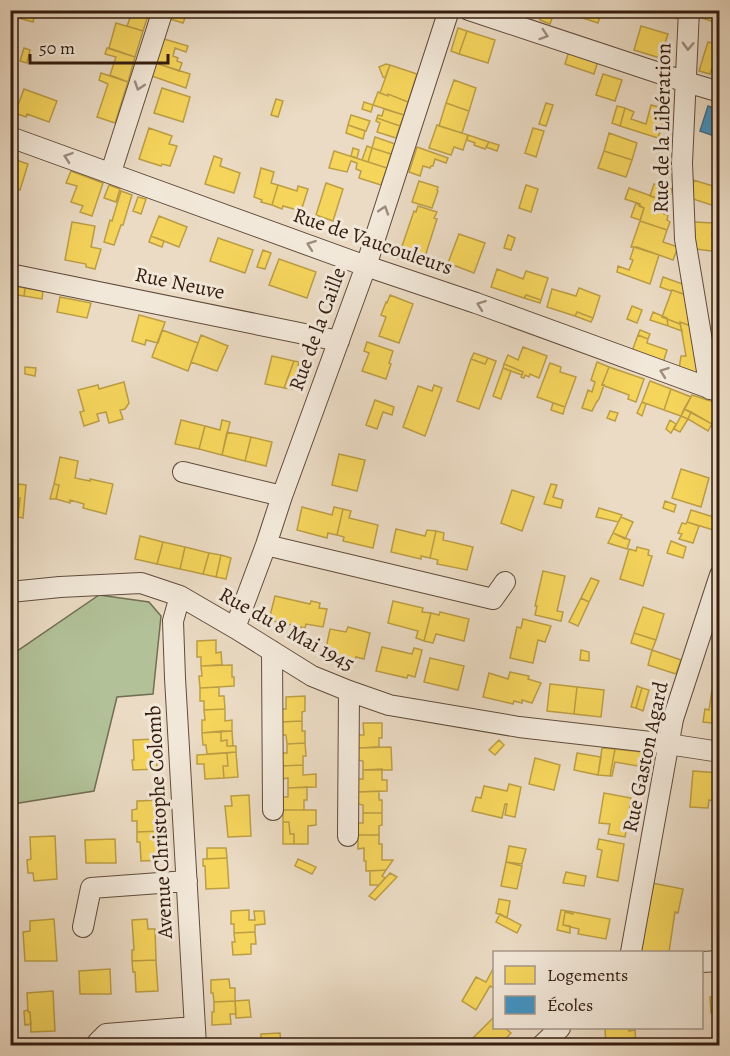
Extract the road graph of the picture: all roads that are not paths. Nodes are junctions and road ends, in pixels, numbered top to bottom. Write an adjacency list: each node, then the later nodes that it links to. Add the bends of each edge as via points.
1 (163, 10): 8 (street, one-way to 8)
2 (448, 10): 9 (street, Rue de la Caille, one-way to 2)
3 (469, 10): 5 (street, one-way to 5)
4 (689, 10): 5 (street, Rue de la Libération, one-way to 5)
5 (686, 82): 6 (street); 12 (street, Rue de la Libération, via 682,163 685,238)
6 (720, 92)
7 (10, 137): 8 (street, Rue de Vaucouleurs, one-way to 7)
8 (111, 172): 9 (street, Rue de Vaucouleurs, one-way to 8)
9 (366, 266): 11 (street, Rue de la Caille); 12 (street, Rue de Vaucouleurs, one-way to 9)
10 (10, 274): 11 (street, Rue Neuve)
11 (339, 341): 14 (street, Rue de la Caille)
12 (715, 390)
13 (183, 472): 14 (street)
14 (282, 496): 15 (street, Rue de la Caille)
15 (266, 545): 17 (street, via 493,599); 20 (street, Rue de la Caille)
16 (720, 575): 23 (street, Rue Gaston Agard)
17 (505, 582)
18 (10, 592): 19 (street, Rue du 8 Mai 1945, via 141,583)
19 (180, 596): 20 (street, Rue du 8 Mai 1945); 27 (street, Avenue Christophe Colomb, via 173,621)
20 (234, 628): 21 (street, Rue du 8 Mai 1945)
21 (272, 651): 22 (street, Rue du 8 Mai 1945, via 312,676); 25 (street)
22 (349, 691): 23 (street, Rue du 8 Mai 1945, via 389,705 519,727); 26 (street)
23 (668, 744): 24 (street, Rue du 8 Mai 1945); 29 (street, Rue Gaston Agard)
24 (720, 752)
25 (273, 810)
26 (348, 836)
27 (187, 881): 28 (street, via 91,888); 33 (street, Avenue Christophe Colomb)
28 (84, 927)
29 (631, 951)
30 (720, 961): 31 (street)
31 (703, 962)
32 (559, 1029): 35 (street)
33 (195, 1036): 34 (street, via 106,1034)
34 (96, 1046)
35 (542, 1046)

